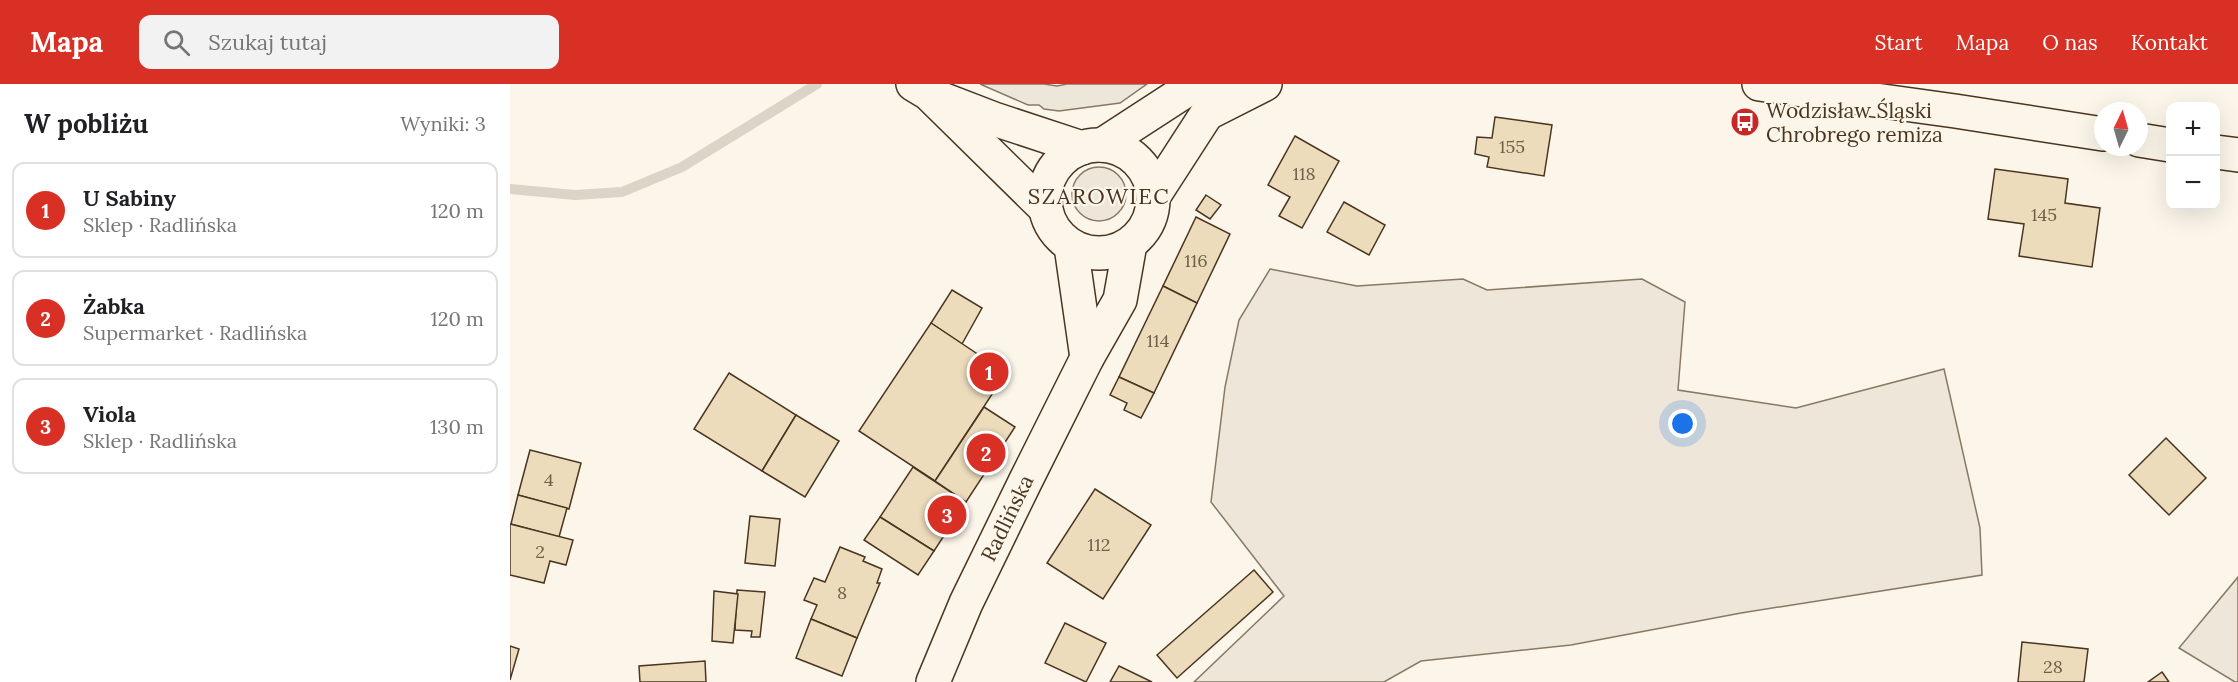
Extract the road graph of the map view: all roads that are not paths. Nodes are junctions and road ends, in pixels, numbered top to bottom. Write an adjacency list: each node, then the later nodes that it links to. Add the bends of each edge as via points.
1 (1196, 84): 10 (street)
2 (1226, 84): 6 (street)
3 (1265, 84): 6 (street)
4 (1759, 84): 7 (street)
5 (926, 87): 10 (street, via 994,119); 14 (street)
6 (1206, 114): 13 (street)
7 (2094, 133)
8 (2148, 141): 9 (street)
9 (2166, 143)
10 (1092, 146): 13 (street, via 1118,149 1132,156 1143,167); 14 (street, via 1068,154 1057,165 1049,178)
11 (2220, 153): 12 (street)
12 (2238, 155)
13 (1153, 197): 15 (street, via 1151,215)
14 (1045, 207): 16 (street, via 1049,223)
15 (1130, 244): 16 (street, via 1101,254); 17 (street, Radlińska, via 1120,300)
16 (1071, 246): 17 (street)
17 (1087, 358): 18 (street, Radlińska, via 966,603)
18 (933, 682)

